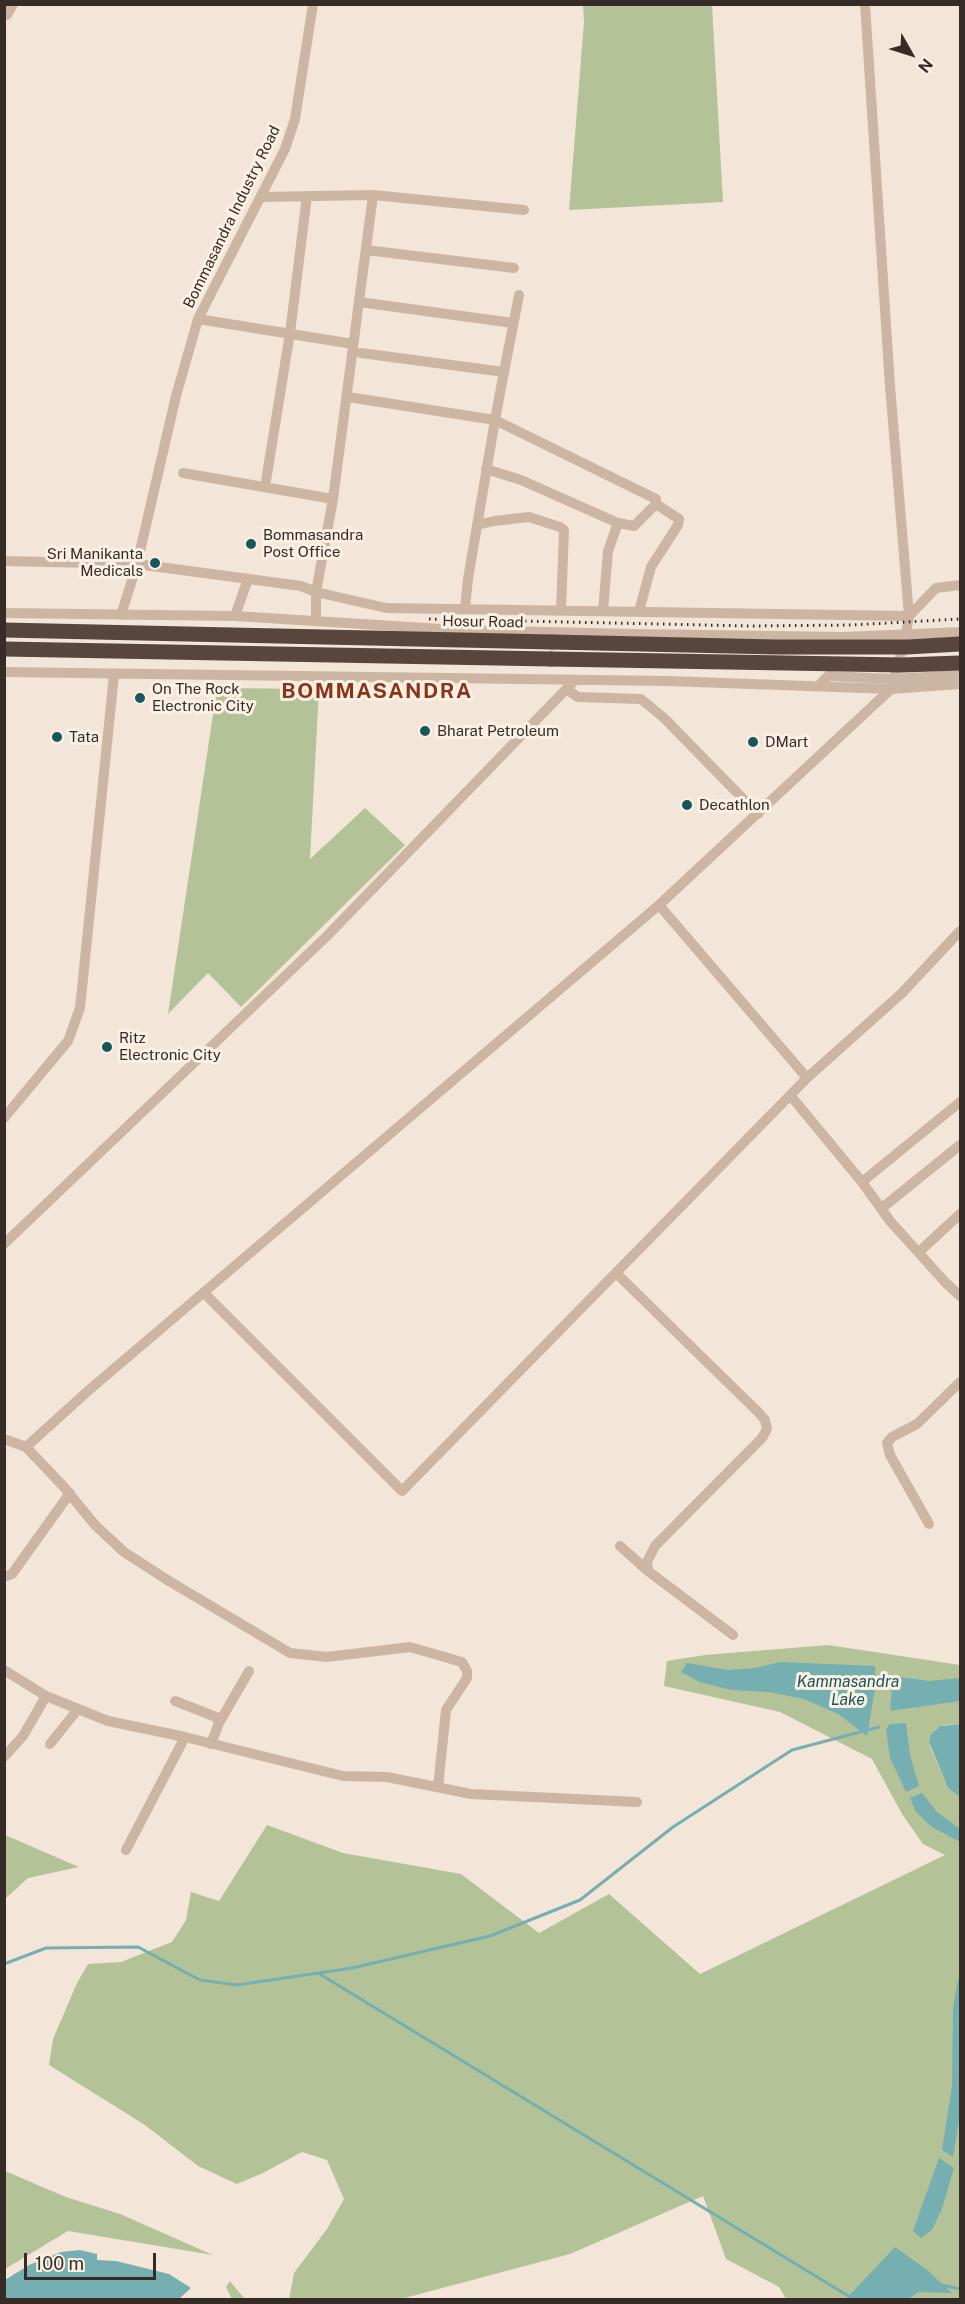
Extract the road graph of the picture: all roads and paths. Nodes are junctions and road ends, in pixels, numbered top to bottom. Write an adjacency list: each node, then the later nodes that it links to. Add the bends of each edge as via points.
1 (13, 4): 4 (street)
2 (313, 4): 7 (street, Bommasandra Industry Road, via 295,119)
3 (865, 4): 41 (street)
4 (4, 15)
5 (373, 195): 6 (street); 8 (street); 9 (street)
6 (307, 196): 7 (street); 15 (street)
7 (261, 197): 13 (street, Bommasandra Industry Road)
8 (524, 210)
9 (366, 250): 10 (street); 12 (street)
10 (514, 268)
11 (519, 295): 14 (street)
12 (359, 302): 14 (street); 16 (street)
13 (198, 319): 15 (street); 29 (street, Bommasandra Industry Road)
14 (513, 323): 18 (street)
15 (290, 333): 16 (street); 23 (street)
16 (354, 344): 19 (street)
17 (361, 353): 18 (street)
18 (504, 372): 20 (street)
19 (348, 397): 20 (street); 24 (street)
20 (495, 420): 21 (street); 25 (street, via 656,499)
21 (486, 469): 26 (street, via 521,480); 27 (street)
22 (183, 473): 23 (street)
23 (265, 487): 24 (street)
24 (333, 499): 32 (street)
25 (656, 504): 26 (street, via 634,526); 37 (street, via 679,519 651,567)
26 (618, 523): 36 (street, via 608,550)
27 (477, 525): 34 (street); 35 (street, via 529,517 564,530)
28 (4, 561): 29 (street)
29 (137, 564): 30 (street); 39 (street, Bommasandra Industry Road)
30 (248, 579): 32 (street, via 301,586); 40 (street)
31 (960, 585): 41 (street, via 936,588)
32 (316, 592): 33 (street); 42 (street)
33 (386, 608): 34 (street); 43 (street)
34 (465, 608): 35 (street)
35 (561, 610): 36 (street)
36 (603, 611): 37 (street)
37 (639, 612): 41 (street)
38 (4, 613): 39 (street)
39 (121, 615): 40 (street)
40 (235, 616): 42 (street)
41 (909, 616): 46 (street)
42 (316, 621): 43 (street)
43 (384, 625): 47 (street)
44 (4, 630): 48 (highway, Hosur Road, bridge, via 848,647)
45 (960, 632): 46 (street)
46 (906, 634): 47 (street); 56 (street)
47 (843, 638): 54 (street)
48 (960, 644)
49 (4, 649): 50 (highway, bridge)
50 (960, 663)
51 (7, 673): 52 (street)
52 (114, 675): 55 (street); 66 (street, via 80,1008 68,1041)
53 (960, 675): 56 (street)
54 (840, 676): 56 (street); 58 (street, via 828,676)
55 (575, 680): 58 (street); 59 (street)
56 (892, 684): 57 (street); 58 (street); 60 (street)
57 (960, 684)
58 (817, 687)
59 (566, 689): 60 (street, via 578,697 641,699); 71 (street, via 326,937)
60 (758, 814): 61 (street)
61 (658, 905): 63 (street); 74 (street)
62 (958, 938): 63 (street)
63 (807, 1078): 64 (street)
64 (790, 1095): 68 (street); 73 (street)
65 (960, 1102): 68 (street)
66 (4, 1118)
67 (960, 1145): 69 (street)
68 (862, 1182): 69 (street)
69 (882, 1208): 72 (street)
70 (960, 1214): 72 (street)
71 (4, 1244)
72 (919, 1252): 75 (street)
73 (616, 1273): 74 (street, via 402,1491); 82 (street, via 759,1413 767,1429 655,1546 647,1562)
74 (204, 1293): 78 (street)
75 (960, 1296)
76 (960, 1382): 80 (street, via 917,1424 888,1443 890,1455)
77 (7, 1444): 78 (street)
78 (26, 1448): 79 (street)
79 (70, 1493): 83 (street, via 12,1574); 95 (street, via 95,1526 124,1552 290,1653 327,1657 410,1647 462,1662 467,1678 446,1710)
80 (929, 1524)
81 (620, 1546): 82 (street)
82 (648, 1571): 84 (street)
83 (4, 1577)
84 (733, 1635)
85 (4, 1670): 87 (street)
86 (249, 1671): 90 (street)
87 (46, 1696): 89 (street); 94 (street, via 23,1736)
88 (175, 1701): 90 (street, via 216,1717)
89 (78, 1709): 91 (street, via 108,1721); 92 (street)
90 (219, 1723): 93 (street)
91 (184, 1737): 93 (street); 97 (street)
92 (50, 1744)
93 (211, 1744): 95 (street, via 343,1776 387,1777)
94 (4, 1757)
95 (438, 1787): 96 (street, via 471,1794)
96 (636, 1802)
97 (126, 1850)

